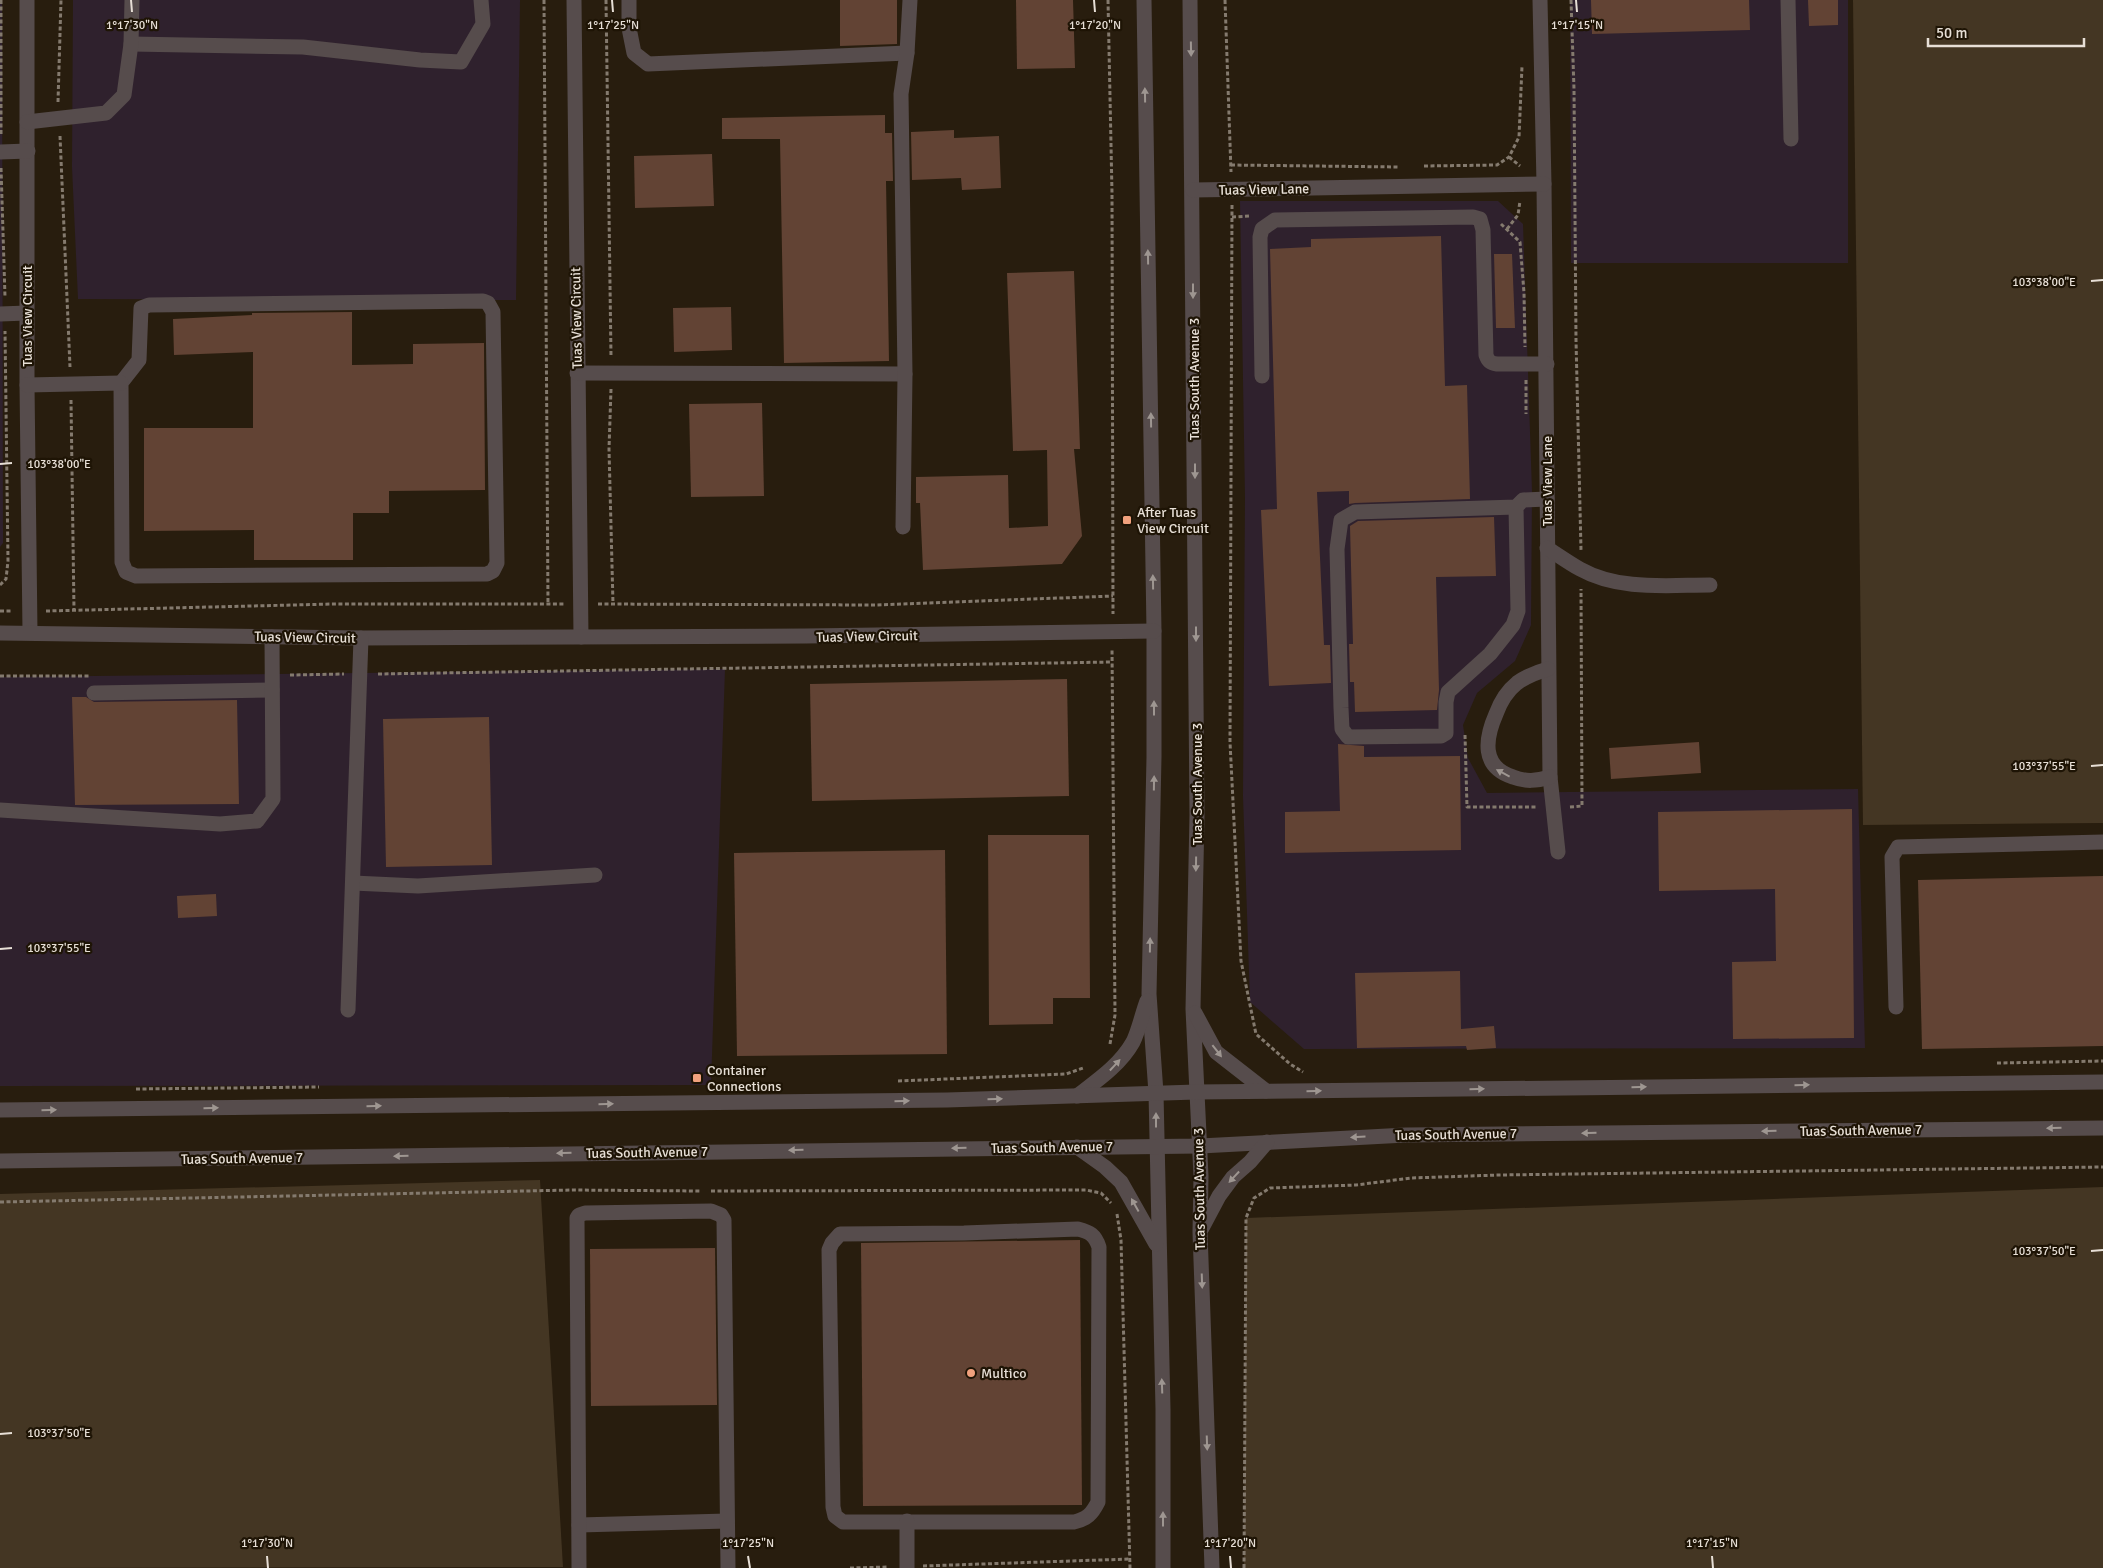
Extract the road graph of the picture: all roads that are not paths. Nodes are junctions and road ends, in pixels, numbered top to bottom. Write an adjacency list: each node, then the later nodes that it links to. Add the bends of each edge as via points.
1 (27, 0): 13 (street, Tuas View Circuit)
2 (132, 0): 11 (street)
3 (481, 0): 11 (street, via 483,24 461,62 303,47)
4 (574, 0): 22 (street, Tuas View Circuit)
5 (629, 0): 12 (street, via 629,28 634,53 648,64)
6 (910, 0): 12 (street)
7 (1144, 0): 32 (street, one-way to 7)
8 (1190, 0): 18 (street, Tuas South Avenue 3, one-way to 18)
9 (1540, 0): 17 (street, Tuas View Lane)
10 (1788, 0): 14 (street)
11 (131, 44): 13 (street, via 124,95 106,114)
12 (907, 53): 23 (street, via 901,94)
13 (27, 122): 15 (street, Tuas View Circuit)
14 (1791, 140)
15 (28, 151): 16 (street); 19 (street, Tuas View Circuit)
16 (0, 152)
17 (1544, 184): 18 (street, Tuas View Lane); 21 (street, Tuas View Lane)
18 (1193, 190): 49 (street, Tuas South Avenue 3, one-way to 49, via 1198,815)
19 (27, 313): 20 (street); 26 (street, Tuas View Circuit)
20 (0, 314)
21 (1547, 364): 24 (street, via 1491,363 1486,355 1483,230 1480,219 1275,220 1262,229 1260,237); 27 (street, Tuas View Lane)
22 (577, 373): 23 (street); 36 (street, Tuas View Circuit)
23 (905, 374): 29 (street)
24 (1262, 376)
25 (121, 383): 25 (street, via 139,360 139,312 149,305 488,303 493,312 497,563 487,574 130,575 122,562); 26 (street)
26 (27, 385): 33 (street, Tuas View Circuit)
27 (1547, 499): 28 (street, via 1523,500); 30 (street, Tuas View Lane)
28 (1516, 507): 28 (street, via 1355,512 1340,520 1337,549 1341,708 1342,729 1348,737 1441,736 1446,733 1448,692 1490,654 1513,625 1518,612)
29 (903, 527)
30 (1547, 548): 31 (street, via 1581,570 1612,581 1637,585); 38 (street, Tuas View Lane)
31 (1710, 585)
32 (1154, 631): 36 (street, Tuas View Circuit); 47 (street, one-way to 32)
33 (30, 632): 34 (street, Tuas View Circuit); 35 (street, Tuas View Circuit)
34 (0, 633)
35 (272, 637): 37 (street, Tuas View Circuit); 39 (street)
36 (581, 637): 37 (street, Tuas View Circuit)
37 (361, 638): 46 (street)
38 (1548, 668): 41 (street, Tuas View Lane); 41 (street, one-way to 38, via 1537,781 1506,775 1495,768 1487,748 1490,729 1501,701 1516,684)
39 (272, 683): 40 (street); 42 (street, via 273,799 257,821 220,824)
40 (94, 693)
41 (1550, 777): 44 (street, Tuas View Lane)
42 (0, 810)
43 (2103, 842): 48 (street, via 1898,847 1892,857)
44 (1558, 852)
45 (595, 875): 46 (street, via 418,886)
46 (352, 883): 50 (street)
47 (1149, 994): 54 (street); 55 (street, one-way to 47, via 1121,1058 1133,1041)
48 (1896, 1007)
49 (1193, 1009): 52 (street, one-way to 52, via 1216,1052); 53 (street, Tuas South Avenue 3)
50 (348, 1010)
51 (2103, 1082): 52 (street, one-way to 51)
52 (1266, 1091): 53 (street)
53 (1196, 1092): 54 (street); 60 (street, Tuas South Avenue 3)
54 (1156, 1093): 55 (street); 59 (street, one-way to 54)
55 (1077, 1096): 56 (street, one-way to 55)
56 (0, 1110)
57 (2103, 1128): 58 (street, Tuas South Avenue 7, one-way to 58, via 1406,1135)
58 (1267, 1142): 60 (street, Tuas South Avenue 7); 63 (street, one-way to 63, via 1224,1190)
59 (1156, 1146): 60 (street, Tuas South Avenue 7); 61 (street, Tuas South Avenue 7); 64 (street)
60 (1200, 1146): 63 (street, Tuas South Avenue 3)
61 (1077, 1147): 62 (street, Tuas South Avenue 7, one-way to 62); 64 (street, one-way to 61, via 1121,1182 1105,1166)
62 (0, 1161)
63 (1200, 1232): 72 (street, Tuas South Avenue 3, one-way to 72)
64 (1158, 1247): 71 (street, one-way to 64)
65 (727, 1521): 67 (street); 67 (street, via 724,1220 711,1211 584,1213 577,1218 576,1228); 70 (street)
66 (907, 1521): 66 (street, via 1074,1522 1092,1514 1098,1502 1099,1247 1089,1232 1078,1229 840,1234 832,1243 829,1250 832,1507 843,1522); 68 (street)
67 (579, 1525): 69 (street)
68 (907, 1567)
69 (579, 1568)
70 (728, 1568)
71 (1163, 1568)
72 (1212, 1568)

